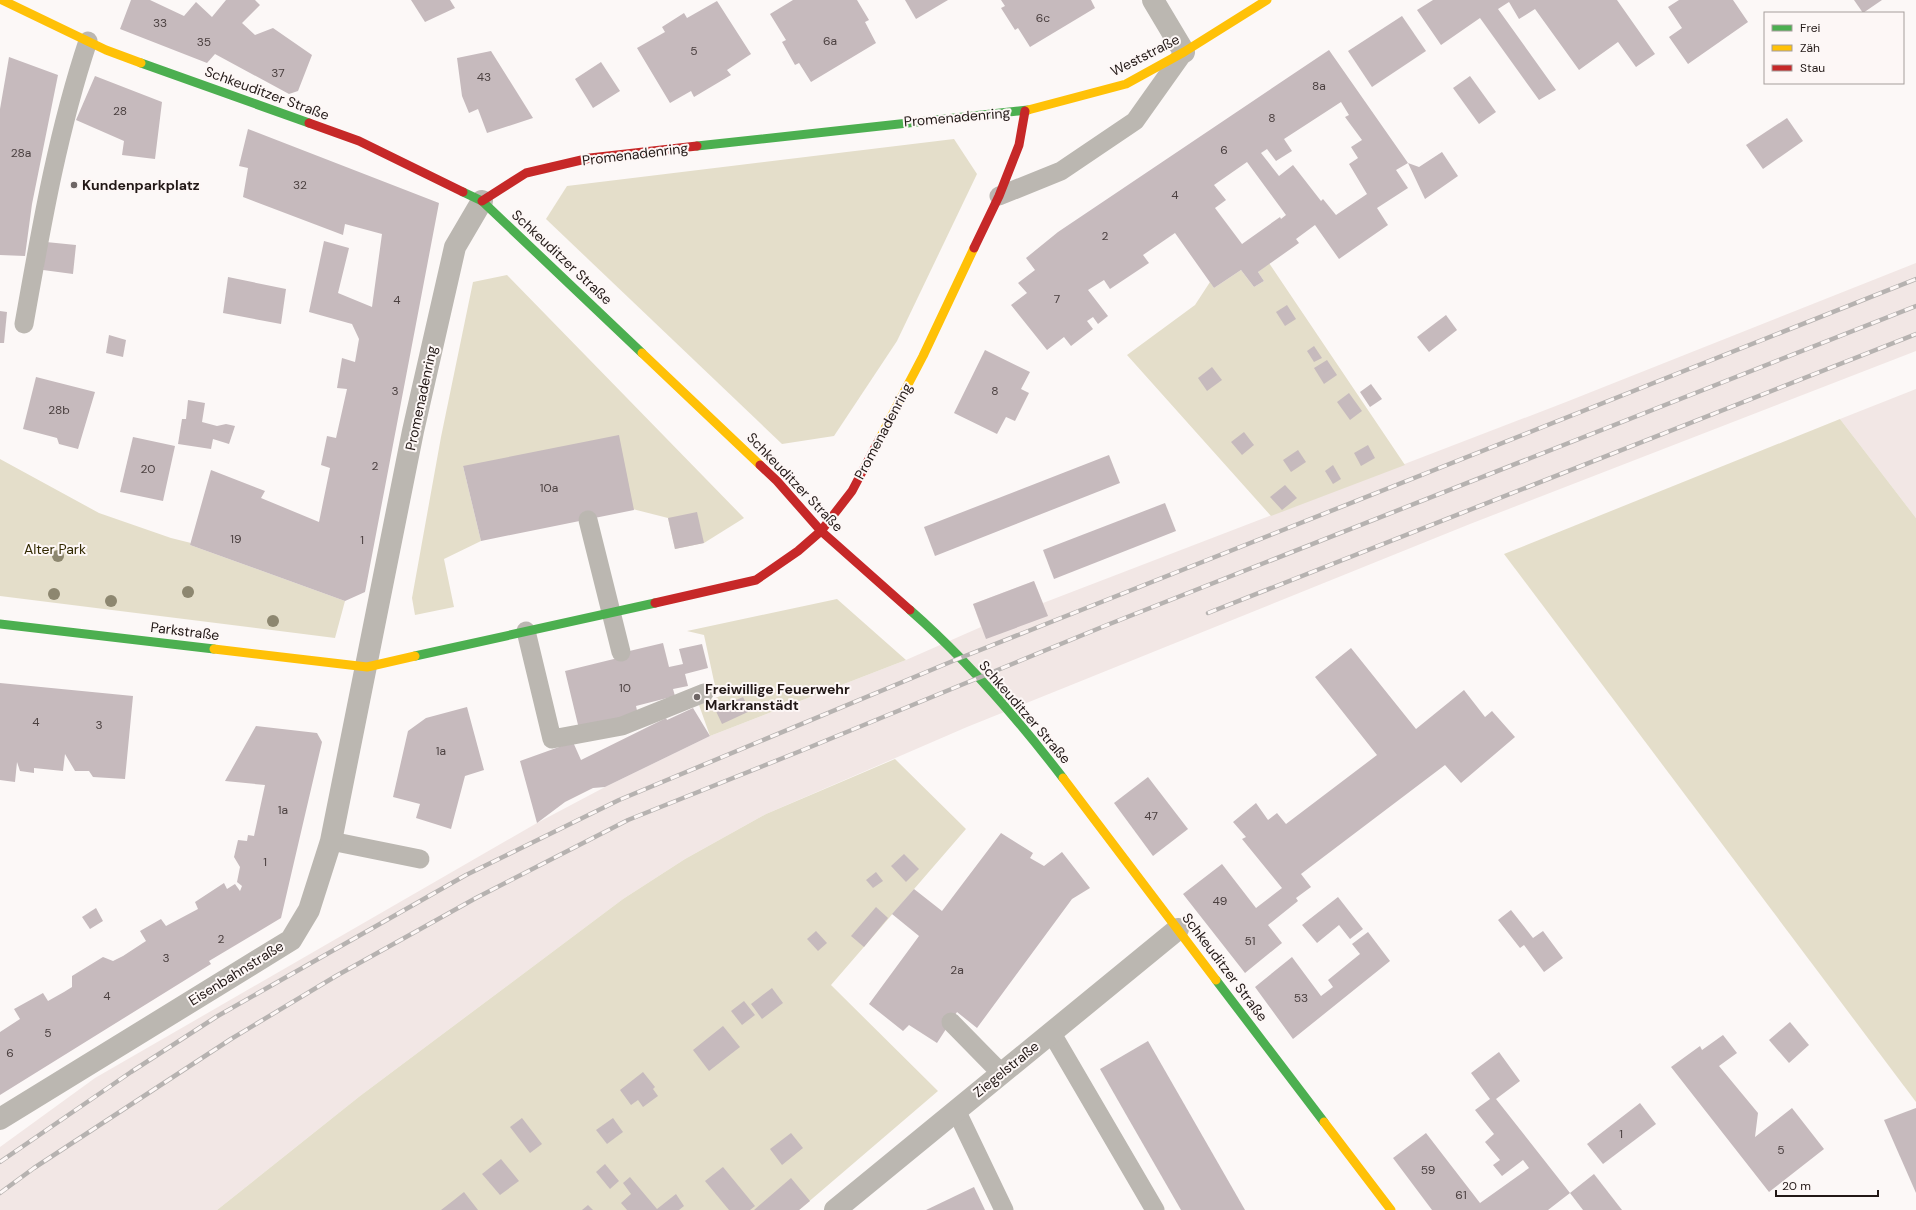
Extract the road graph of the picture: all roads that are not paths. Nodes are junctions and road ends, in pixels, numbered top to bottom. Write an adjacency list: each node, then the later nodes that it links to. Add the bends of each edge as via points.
1 (2, 0): 4 (main road, Schkeuditzer Straße)
2 (1153, 0): 5 (street)
3 (1267, 0): 5 (main road, Weststraße)
4 (88, 41): 8 (main road, Schkeuditzer Straße, via 106,50 359,141); 9 (lane, via 71,93 50,180)
5 (1184, 52): 6 (main road, Weststraße, via 1126,84); 7 (lane, via 1134,121 1061,171)
6 (1025, 111): 7 (main road, Promenadenring, via 1019,145); 8 (main road, Promenadenring, via 590,158 526,173)
7 (999, 196): 11 (main road, Promenadenring, via 923,356 852,491)
8 (482, 201): 11 (main road, Schkeuditzer Straße, via 777,481); 16 (street, Promenadenring, via 455,247 413,431)
9 (24, 324)
10 (588, 520): 12 (lane)
11 (821, 531): 12 (main road, Promenadenring, via 798,551 756,580); 20 (main road, Schkeuditzer Straße, via 944,640 1023,728)
12 (611, 612): 14 (main road, Promenadenring); 15 (lane)
13 (0, 624): 16 (main road, Parkstraße)
14 (526, 631): 16 (main road, Promenadenring); 17 (lane, via 552,739 622,726)
15 (621, 652)
16 (367, 667): 18 (street, Eisenbahnstraße)
17 (704, 694)
18 (331, 841): 19 (lane); 25 (street, Eisenbahnstraße, via 309,910 291,940)
19 (420, 859)
20 (1178, 929): 22 (street, Ziegelstraße); 29 (main road, Schkeuditzer Straße)
21 (952, 1022): 23 (lane)
22 (1051, 1032): 23 (street, Ziegelstraße); 28 (lane)
23 (1001, 1073): 24 (street, Ziegelstraße)
24 (956, 1110): 26 (street, Ziegelstraße); 27 (lane)
25 (0, 1119)
26 (835, 1210)
27 (1004, 1210)
28 (1155, 1210)
29 (1391, 1210)

